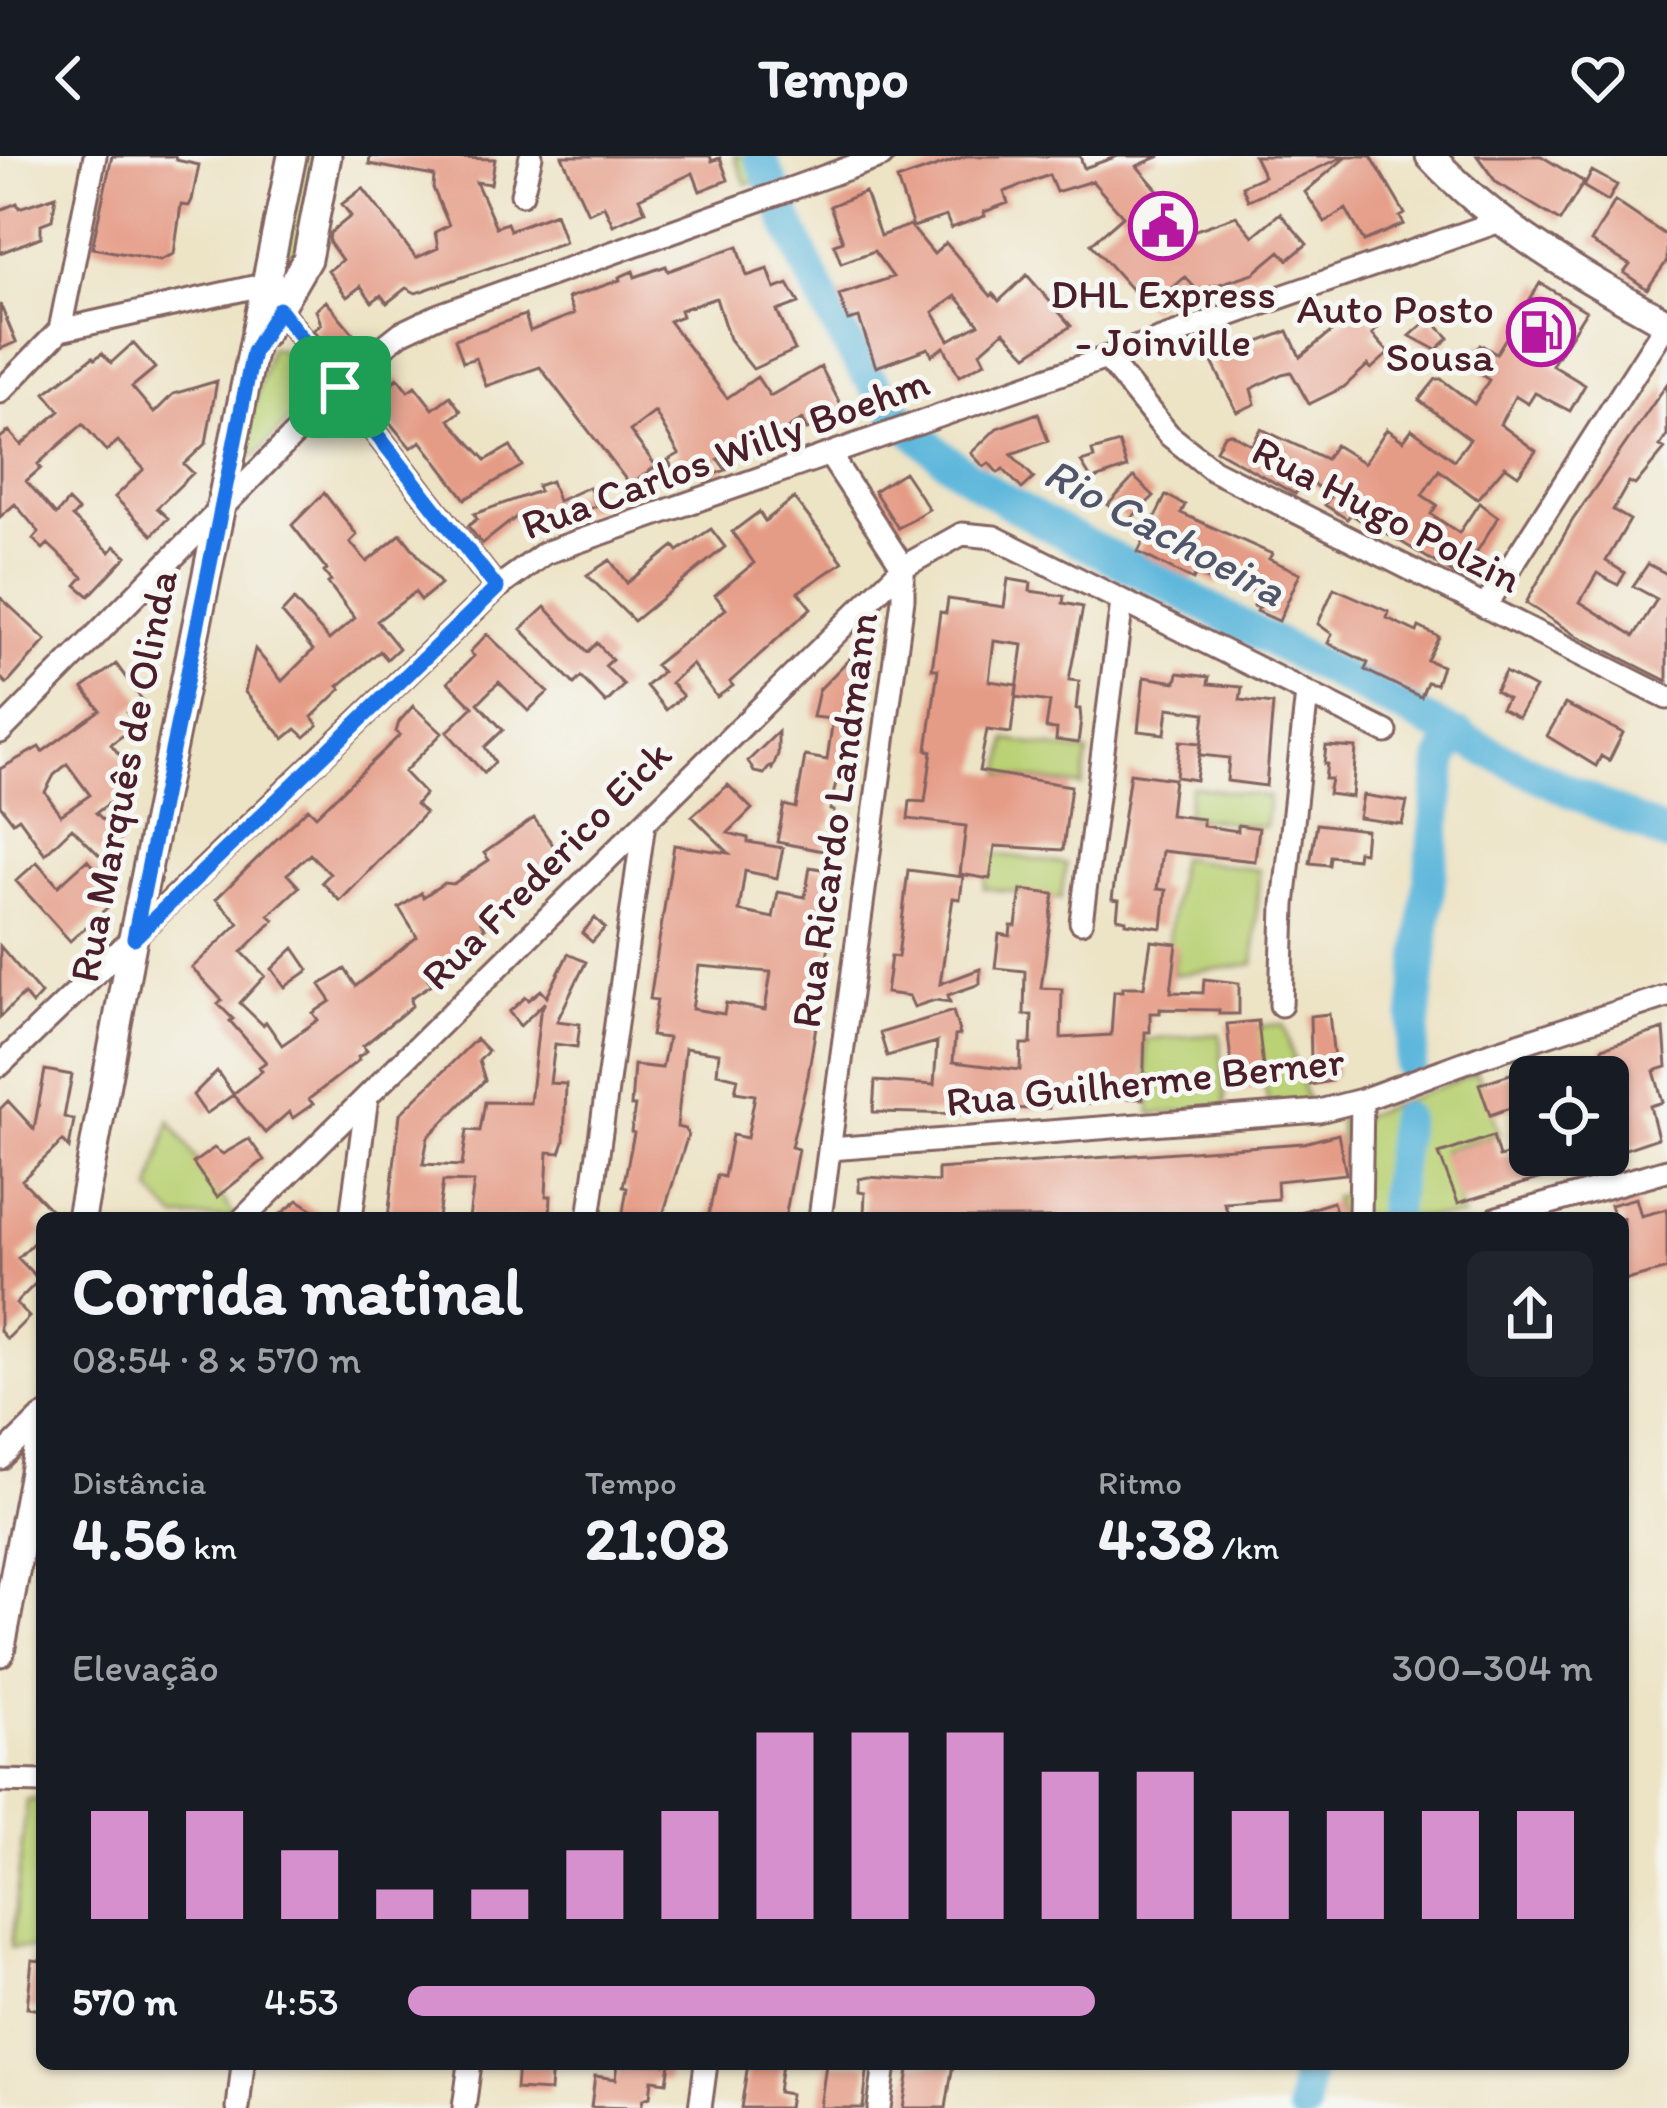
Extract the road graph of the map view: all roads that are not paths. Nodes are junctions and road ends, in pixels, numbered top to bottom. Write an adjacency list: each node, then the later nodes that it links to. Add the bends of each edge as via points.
1 (94, 156): 11 (street)
2 (292, 156): 9 (main road, Rua Marquês de Olinda)
3 (327, 156): 9 (main road, Rua Marquês de Olinda, via 307,260)
4 (531, 156): 7 (street)
5 (882, 156): 13 (street, via 422,322)
6 (1430, 156): 8 (main road)
7 (522, 194)
8 (1500, 221): 10 (main road); 12 (street, Rua Carlos Willy Boehm)
9 (273, 297): 11 (street); 13 (street); 16 (main road, Rua Marquês de Olinda)
10 (1667, 323): 20 (street)
11 (60, 330): 14 (street)
12 (1106, 357): 15 (street, Rua Carlos Willy Boehm); 20 (street, Rua Hugo Polzin, via 1189,455)
13 (340, 387): 16 (street); 18 (street)
14 (0, 392)
15 (830, 454): 17 (street, Rua Ricardo Landmann); 18 (street, Rua Carlos Willy Boehm, via 566,544)
16 (219, 510): 23 (street); 27 (main road, Rua Marquês de Olinda)
17 (903, 567): 19 (street, Rua Frederico Eick, via 977,532); 25 (street, Rua Frederico Eick); 33 (street, Rua Ricardo Landmann)
18 (497, 588): 27 (street, Rua Carlos Willy Boehm)
19 (1122, 602): 21 (street); 26 (street)
20 (1485, 607): 22 (street, Rua Hugo Polzin)
21 (1307, 693): 24 (street); 29 (street)
22 (1667, 698)
23 (0, 732)
24 (1387, 732)
25 (644, 823): 31 (street, Rua Frederico Eick); 38 (street)
26 (1082, 922)
27 (134, 938): 30 (street, Rua Carlos Willy Boehm); 35 (main road, Rua Marquês de Olinda)
28 (1667, 997): 32 (street, Rua Guilherme Berner)
29 (1280, 1004)
30 (0, 1065)
31 (367, 1097): 36 (street, Rua Frederico Eick); 37 (street)
32 (1362, 1100): 33 (street, Rua Guilherme Berner, via 1319,1111); 40 (street)
33 (830, 1148): 39 (street, Rua Ricardo Landmann)
34 (1667, 1170): 41 (street)
35 (82, 1212)
36 (250, 1212)
37 (352, 1212)
38 (590, 1212)
39 (821, 1212)
40 (1360, 1212)
41 (1518, 1212)
42 (36, 1423): 43 (street)
43 (0, 1458)
44 (36, 1462): 45 (main road)
45 (0, 1652)
46 (0, 1781): 47 (street)
47 (36, 1782)
48 (242, 2070): 52 (street)
49 (469, 2070): 53 (street)
50 (705, 2070): 54 (street)
51 (884, 2070): 55 (street)
52 (238, 2108)
53 (464, 2108)
54 (700, 2108)
55 (879, 2108)

